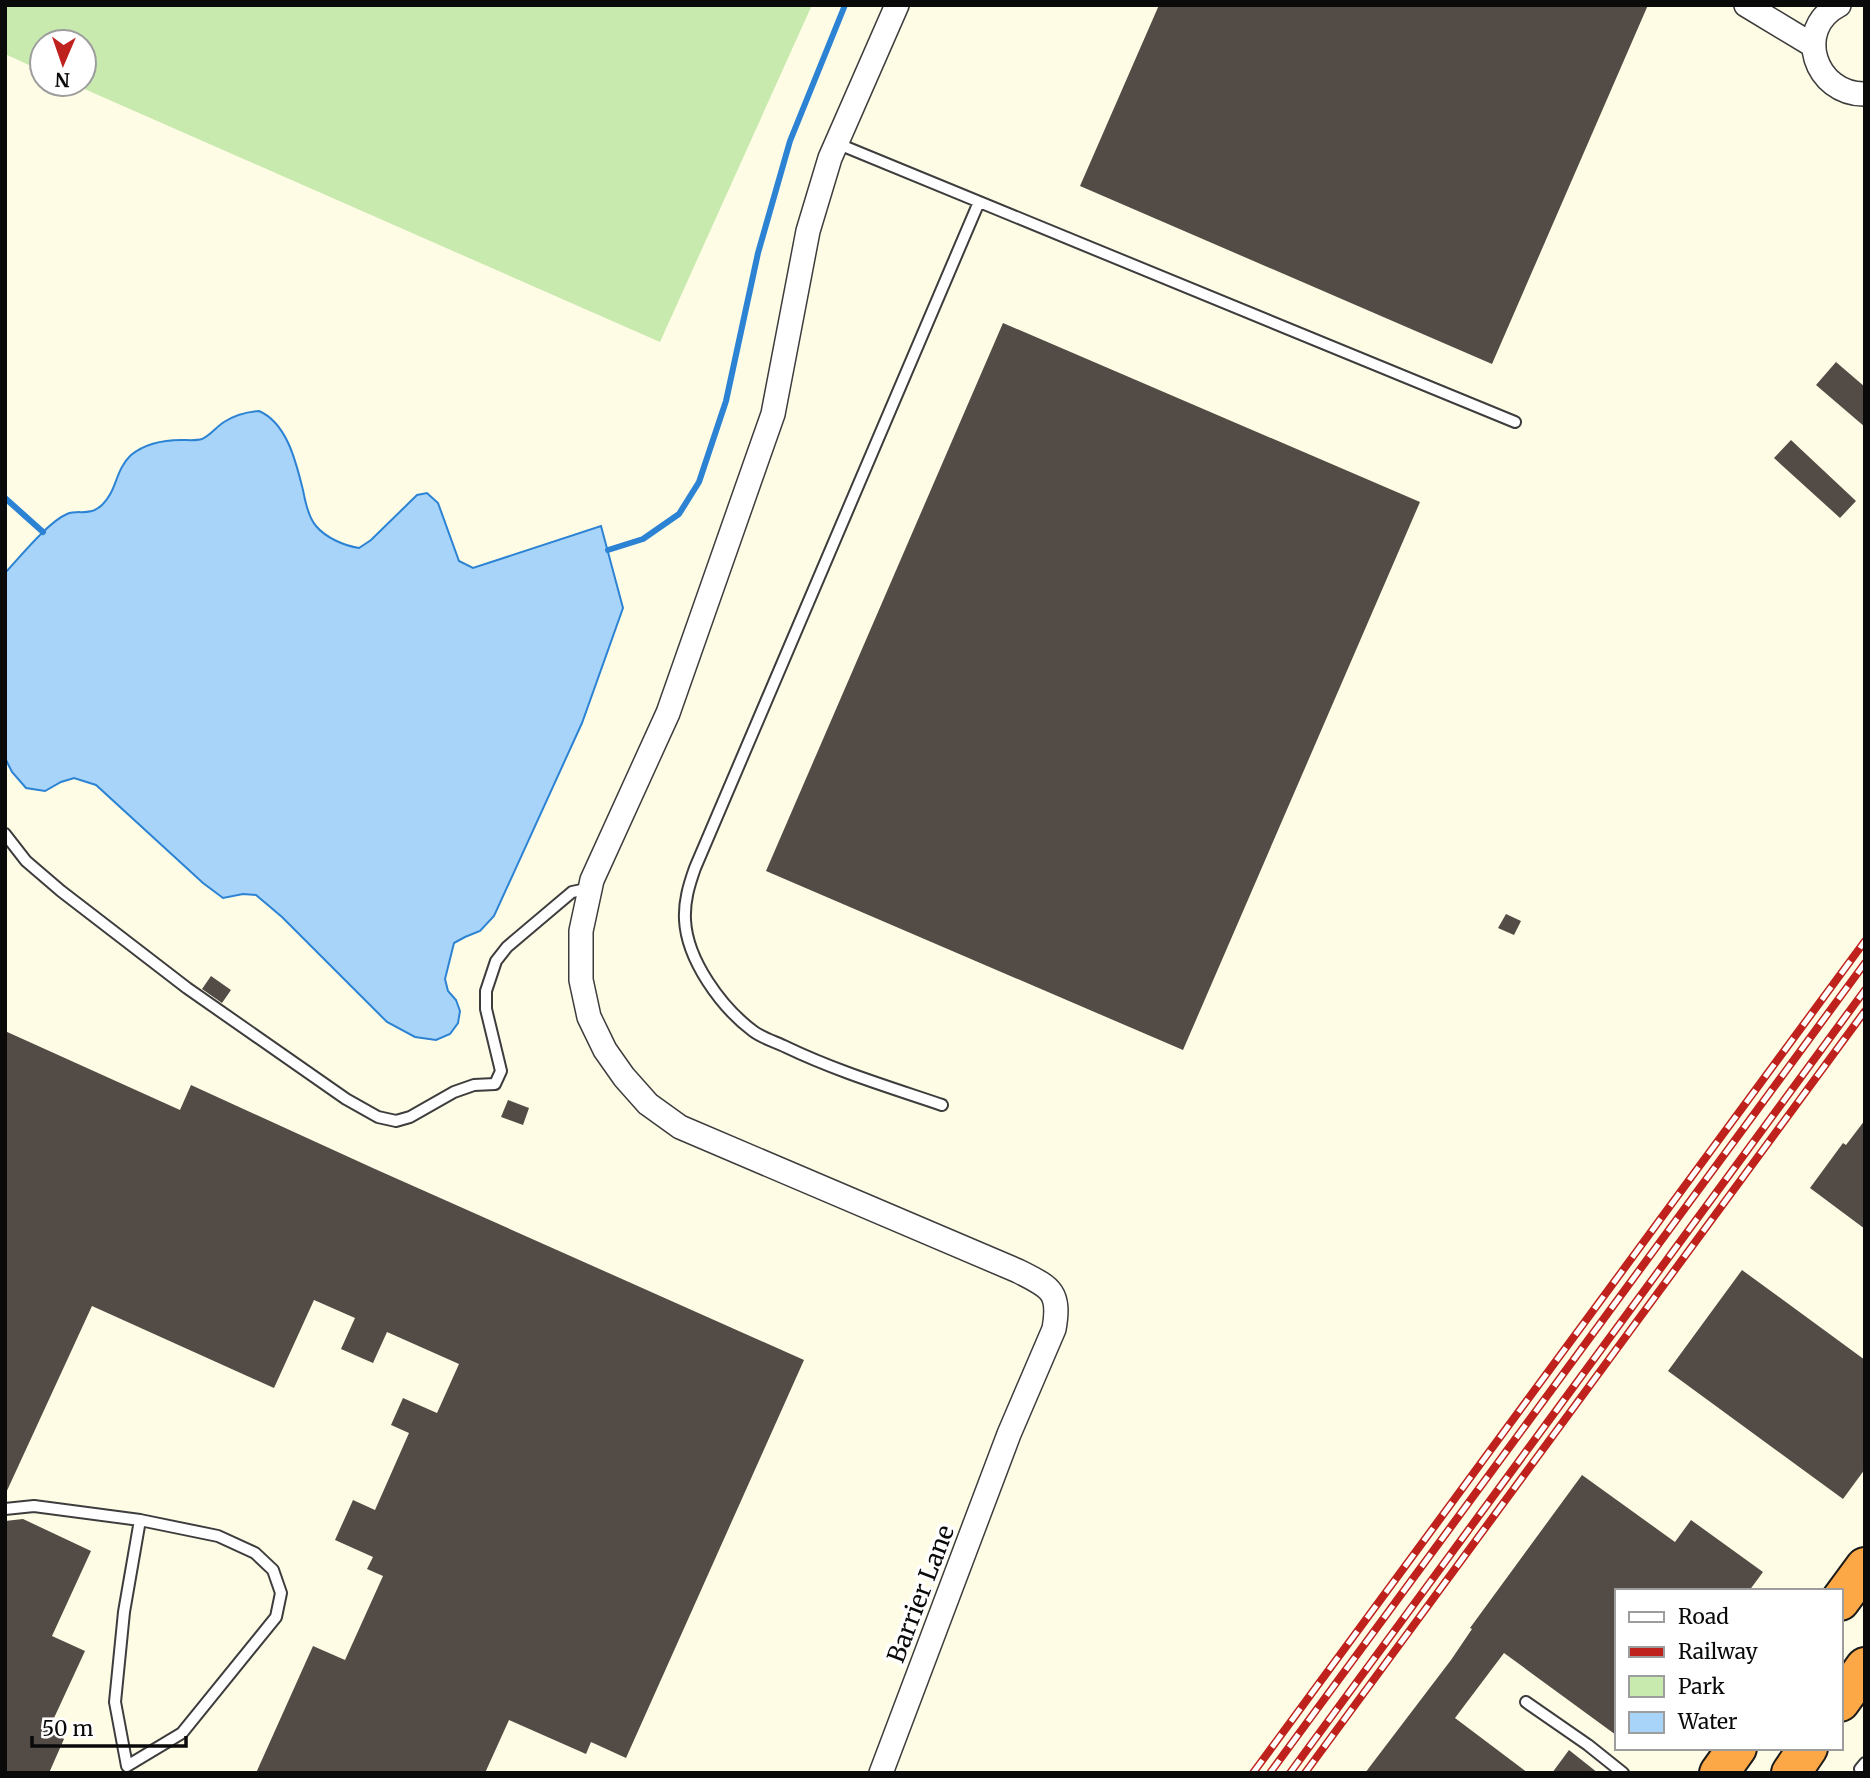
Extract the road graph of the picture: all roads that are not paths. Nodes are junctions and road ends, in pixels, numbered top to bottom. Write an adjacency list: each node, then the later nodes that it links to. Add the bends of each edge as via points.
1 (897, 5): 6 (street)
2 (1746, 5): 4 (street)
3 (1831, 6): 4 (street, via 1821,20)
4 (1814, 46): 5 (street, via 1818,66 1827,79 1840,89)
5 (1865, 94)
6 (836, 143): 7 (lane); 10 (street, via 808,231 773,414 668,713)
7 (979, 202): 8 (lane); 11 (lane, via 686,896 690,948 724,1006 754,1032 821,1064)
8 (1515, 422)
9 (5, 834): 10 (lane, via 26,861 61,891 187,988 346,1099 378,1117 397,1121 474,1085 495,1084 501,1071 485,991 495,961 572,892)
10 (591, 888): 20 (street, Barrier Lane, via 581,931 581,980 589,1017 605,1050 648,1104 680,1127 1018,1271 1044,1284 1054,1296 1054,1329 1009,1434)
11 (942, 1105)
12 (5, 1509): 13 (lane, via 34,1506)
13 (140, 1520): 19 (lane, via 115,1702); 19 (lane, via 218,1536 254,1553 273,1570 281,1593 276,1617 182,1733)
14 (1865, 1567): 15 (highway)
15 (1842, 1598)
16 (1865, 1667): 17 (highway)
17 (1842, 1699)
18 (1526, 1702): 21 (lane)
19 (125, 1769)
20 (881, 1773)
21 (1623, 1773)

